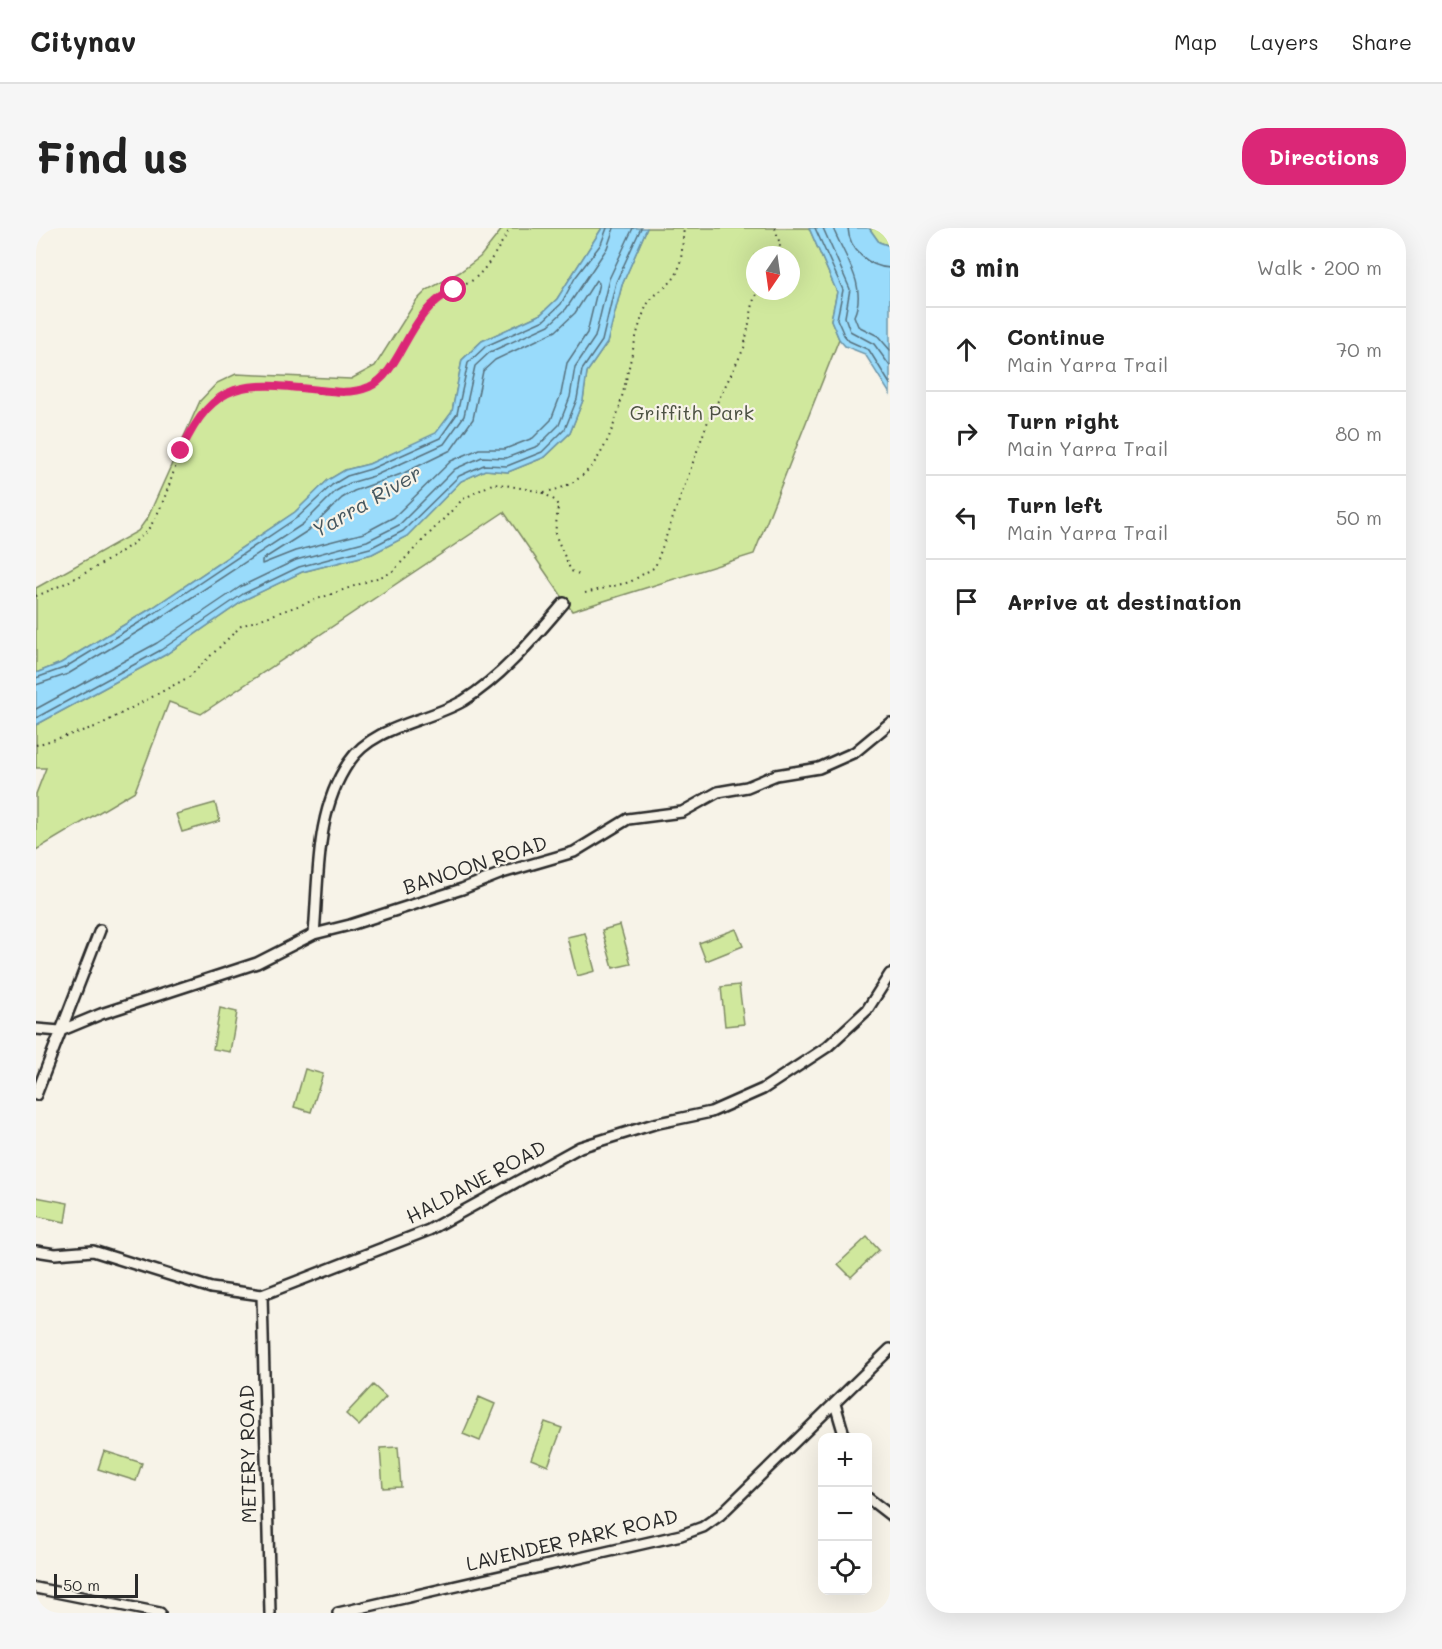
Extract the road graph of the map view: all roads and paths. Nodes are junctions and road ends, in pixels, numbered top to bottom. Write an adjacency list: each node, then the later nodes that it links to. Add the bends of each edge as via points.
1 (511, 228): 9 (path, via 477,277 429,305 375,384 343,392 251,385 214,401 190,431 146,533 98,565)
2 (684, 228): 6 (path, via 675,277 647,304 617,416 600,456 573,483)
3 (775, 228): 4 (path)
4 (780, 246)
5 (754, 300): 8 (path, via 744,348 708,421 655,567 630,582)
6 (542, 492): 7 (path, via 556,501 555,534 571,571); 12 (path, via 494,483 463,499 392,573 241,626 189,677 98,726)
7 (579, 574)
8 (585, 593)
9 (36, 596)
10 (564, 603): 14 (street, via 489,682 441,712 378,736 350,760 326,812)
11 (890, 723): 14 (street, BANOON ROAD, via 855,752 819,768 776,775 747,787 718,792 682,812 628,819 574,852)
12 (36, 745)
13 (100, 930): 17 (street)
14 (314, 934): 17 (street, BANOON ROAD, via 257,963)
15 (890, 974): 20 (street, HALDANE ROAD, via 867,1010 827,1047 763,1089 711,1112 654,1124 580,1147 429,1230)
16 (36, 1029): 17 (street)
17 (60, 1031): 18 (street)
18 (36, 1095)
19 (36, 1251): 20 (street, HALDANE ROAD, via 93,1251 211,1288)
20 (262, 1295): 28 (street, METERY ROAD)
21 (890, 1349): 22 (street, LAVENDER PARK ROAD)
22 (835, 1404): 23 (street); 29 (street, LAVENDER PARK ROAD, via 703,1527)
23 (844, 1433)
24 (872, 1502): 25 (street)
25 (890, 1515)
26 (36, 1588): 27 (street)
27 (160, 1613)
28 (270, 1613)
29 (338, 1613)

